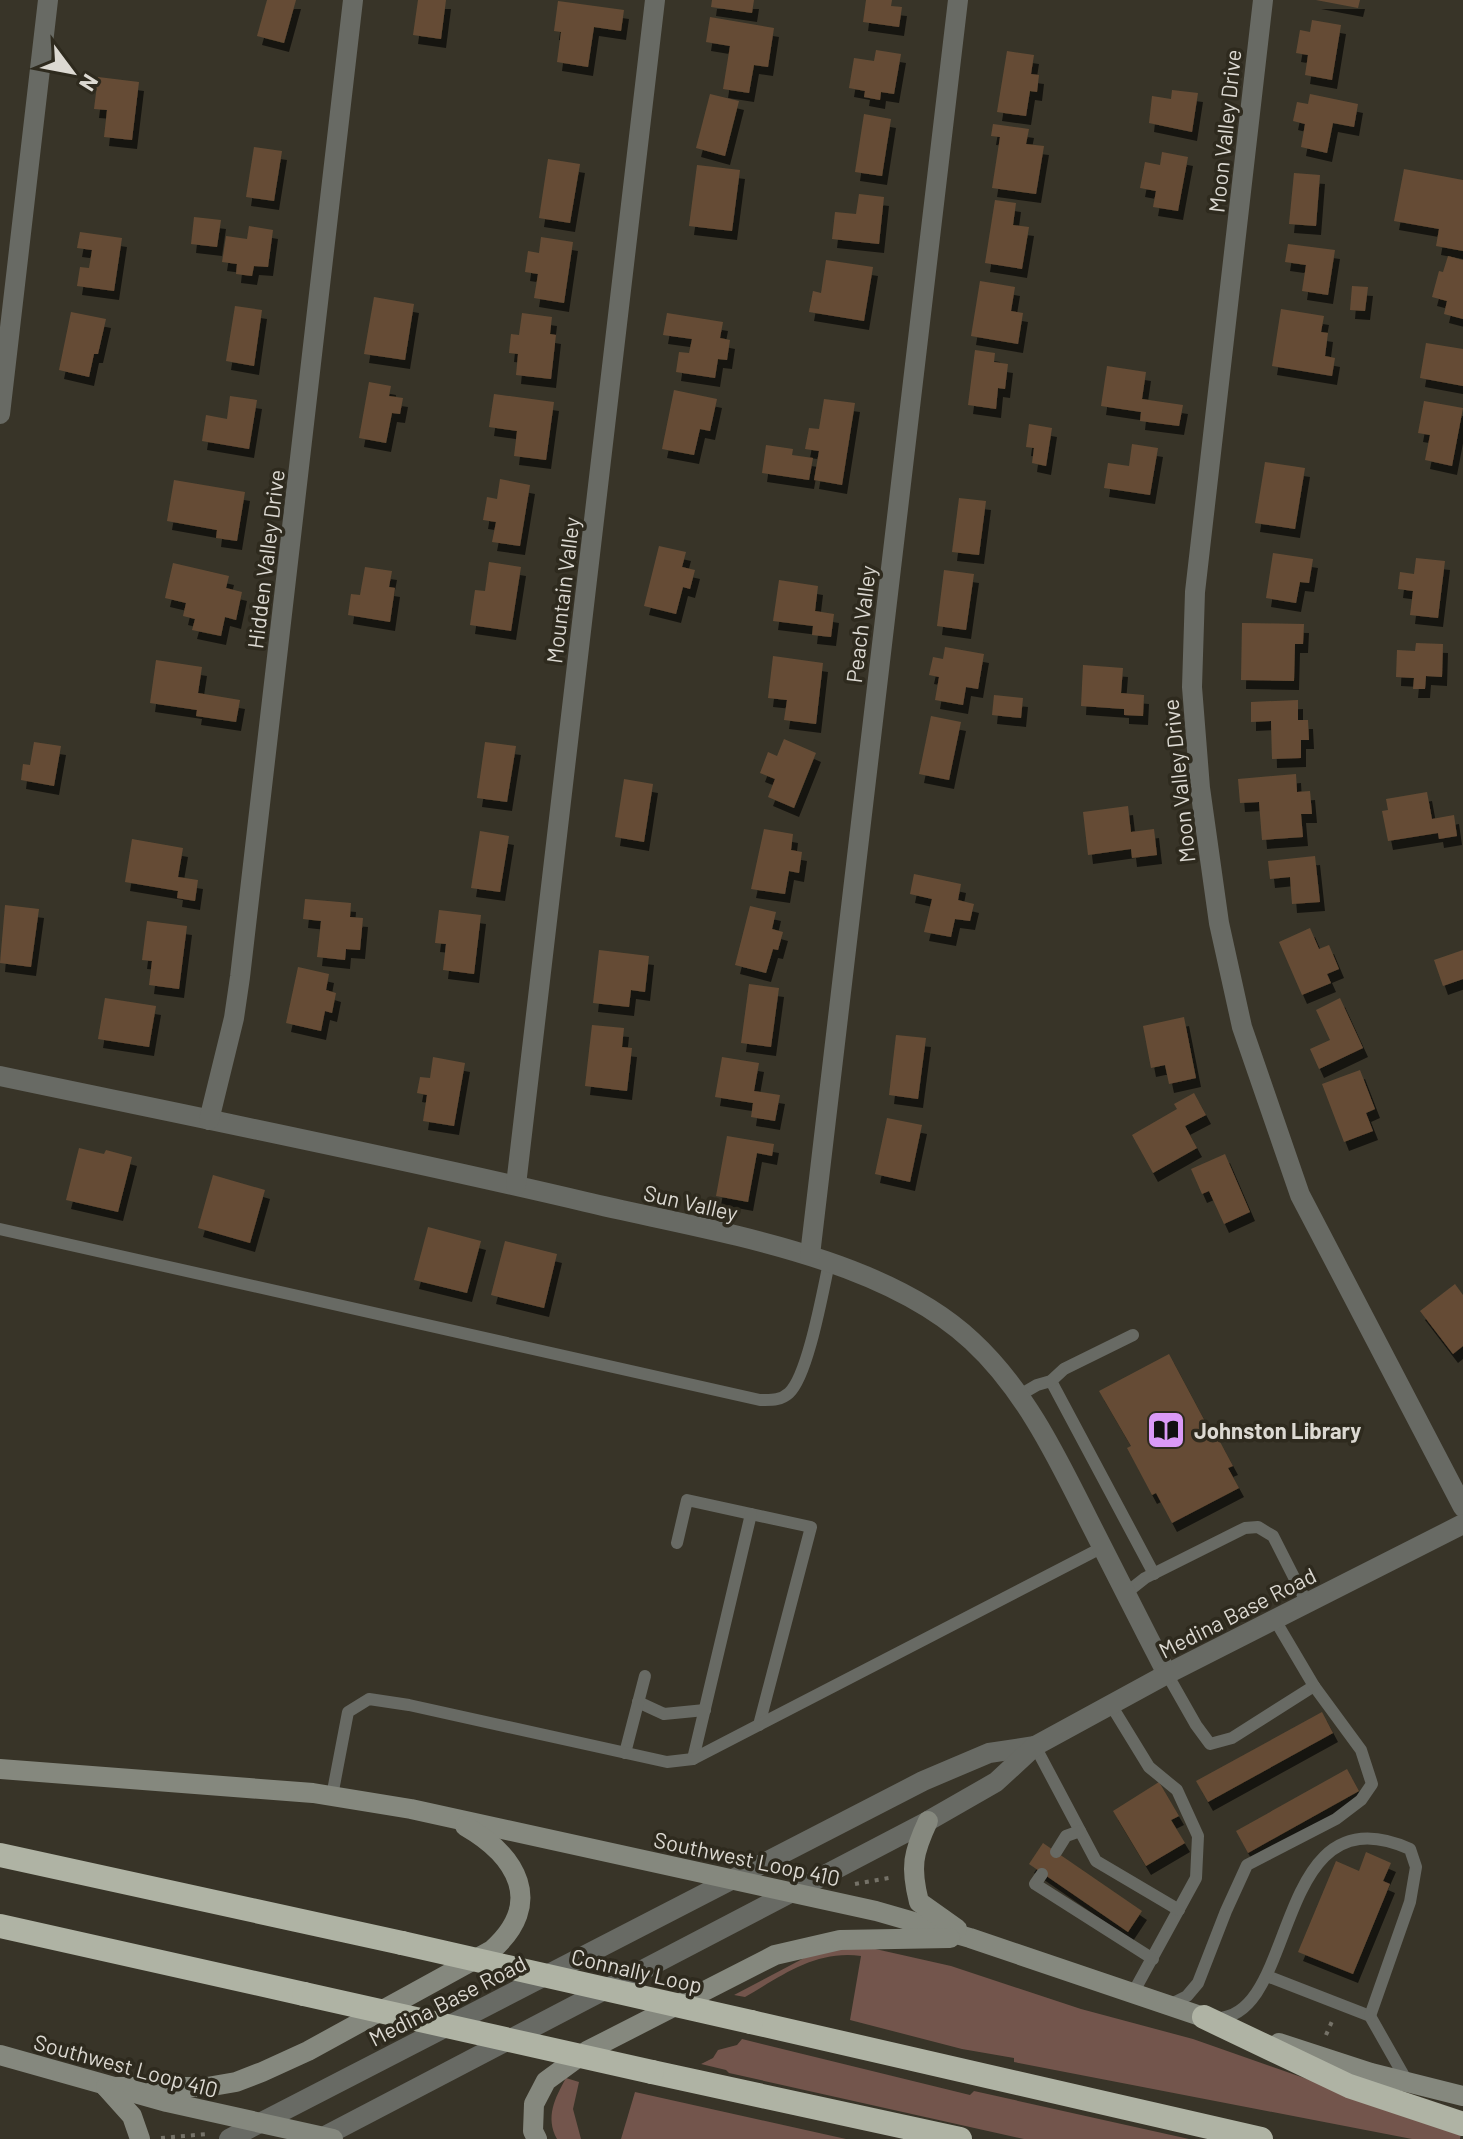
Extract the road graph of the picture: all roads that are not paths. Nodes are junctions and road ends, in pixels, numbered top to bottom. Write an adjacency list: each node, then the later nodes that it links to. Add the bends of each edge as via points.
1 (48, 0): 6 (street)
2 (353, 0): 8 (street, Hidden Valley Drive, via 240,977)
3 (655, 0): 9 (street, Mountain Valley)
4 (958, 0): 11 (street, Peach Valley)
5 (1263, 0): 16 (street, Moon Valley Drive, via 1195,592 1192,687 1200,788 1219,923 1242,1027 1300,1195)
6 (0, 414)
7 (0, 1076): 8 (street, Sun Valley)
8 (209, 1120): 9 (street, Sun Valley)
9 (516, 1185): 11 (street, Sun Valley)
10 (0, 1229): 12 (lane, via 760,1400 779,1399 792,1391 805,1364)
11 (810, 1255): 12 (street, Sun Valley)
12 (829, 1263): 15 (street, Sun Valley, via 903,1292 939,1315 973,1342)
13 (1133, 1335): 14 (lane, via 1064,1369)
14 (1051, 1381): 15 (lane); 21 (lane)
15 (1018, 1396): 20 (street, Sun Valley, via 1040,1426)
16 (1463, 1507)
17 (751, 1514): 19 (lane, via 687,1500); 30 (lane); 31 (lane, via 811,1527)
18 (1463, 1524): 23 (street, Medina Base Road)
19 (677, 1543)
20 (1103, 1547): 22 (street, Sun Valley); 31 (lane)
21 (1154, 1574): 22 (lane); 23 (lane, via 1245,1528 1258,1527 1273,1536)
22 (1126, 1593): 25 (street, Sun Valley)
23 (1307, 1603): 24 (street, Medina Base Road)
24 (1275, 1620): 25 (street, Medina Base Road); 27 (lane)
25 (1167, 1674): 27 (lane, via 1210,1744 1232,1738); 29 (street, Medina Base Road)
26 (645, 1676): 28 (lane)
27 (1314, 1686): 51 (lane, via 1361,1750 1372,1784 1336,1819 1247,1865 1198,1983)
28 (638, 1702): 30 (lane, via 664,1714); 33 (lane)
29 (1111, 1705): 32 (street, Medina Base Road); 45 (lane, via 1149,1767 1177,1790 1198,1836 1196,1878)
30 (705, 1710): 34 (lane)
31 (759, 1725): 34 (lane)
32 (1035, 1746): 38 (street, Medina Base Road, via 996,1782); 39 (lane); 43 (street, Medina Base Road, via 989,1753 923,1781)
33 (625, 1753): 34 (lane, via 667,1762); 36 (lane, via 369,1699 348,1712)
34 (693, 1759)
35 (0, 1769): 36 (main road, Southwest Loop 410)
36 (332, 1796): 37 (main road, Southwest Loop 410)
37 (445, 1816): 43 (main road, Southwest Loop 410); 56 (main road, via 496,1848 517,1876 521,1894 516,1918 492,1950 308,2051 248,2077 207,2087)
38 (928, 1821): 44 (street, Medina Base Road); 47 (main road, via 912,1874 919,1902)
39 (1080, 1831): 40 (lane, via 1066,1836); 45 (lane, via 1096,1861)
40 (1056, 1852)
41 (0, 1855): 65 (highway, Connally Loop, bridge)
42 (1042, 1874): 48 (lane, via 1035,1884)
43 (732, 1879): 44 (main road, Southwest Loop 410); 58 (street, Medina Base Road)
44 (792, 1892): 47 (main road, Southwest Loop 410); 61 (street, Medina Base Road)
45 (1179, 1910): 48 (lane)
46 (0, 1926): 64 (highway, bridge)
47 (970, 1938): 50 (main road, Southwest Loop 410); 63 (main road, via 840,1940 775,1955 587,2051 546,2081 534,2104)
48 (1153, 1959): 50 (lane)
49 (1267, 1976): 52 (lane); 52 (lane, via 1297,1895 1317,1866 1334,1849 1354,1841 1390,1840 1410,1849 1416,1867 1410,1902); 53 (lane, via 1240,2013)
50 (1133, 1993): 51 (main road, Southwest Loop 410)
51 (1169, 2005): 53 (main road, Southwest Loop 410)
52 (1370, 2016): 55 (lane)
53 (1204, 2017): 55 (main road, Southwest Loop 410); 59 (highway, via 1349,2086)
54 (0, 2055): 56 (main road, Southwest Loop 410)
55 (1408, 2083): 57 (main road, Southwest Loop 410)
56 (106, 2087): 58 (main road, Southwest Loop 410); 62 (main road, via 132,2116)
57 (1463, 2096)
58 (261, 2124): 60 (street, Medina Base Road); 61 (main road, Southwest Loop 410)
59 (1463, 2124)
60 (222, 2136)
61 (325, 2138)
62 (140, 2139)
63 (537, 2139)
64 (960, 2139)
65 (1261, 2139)

